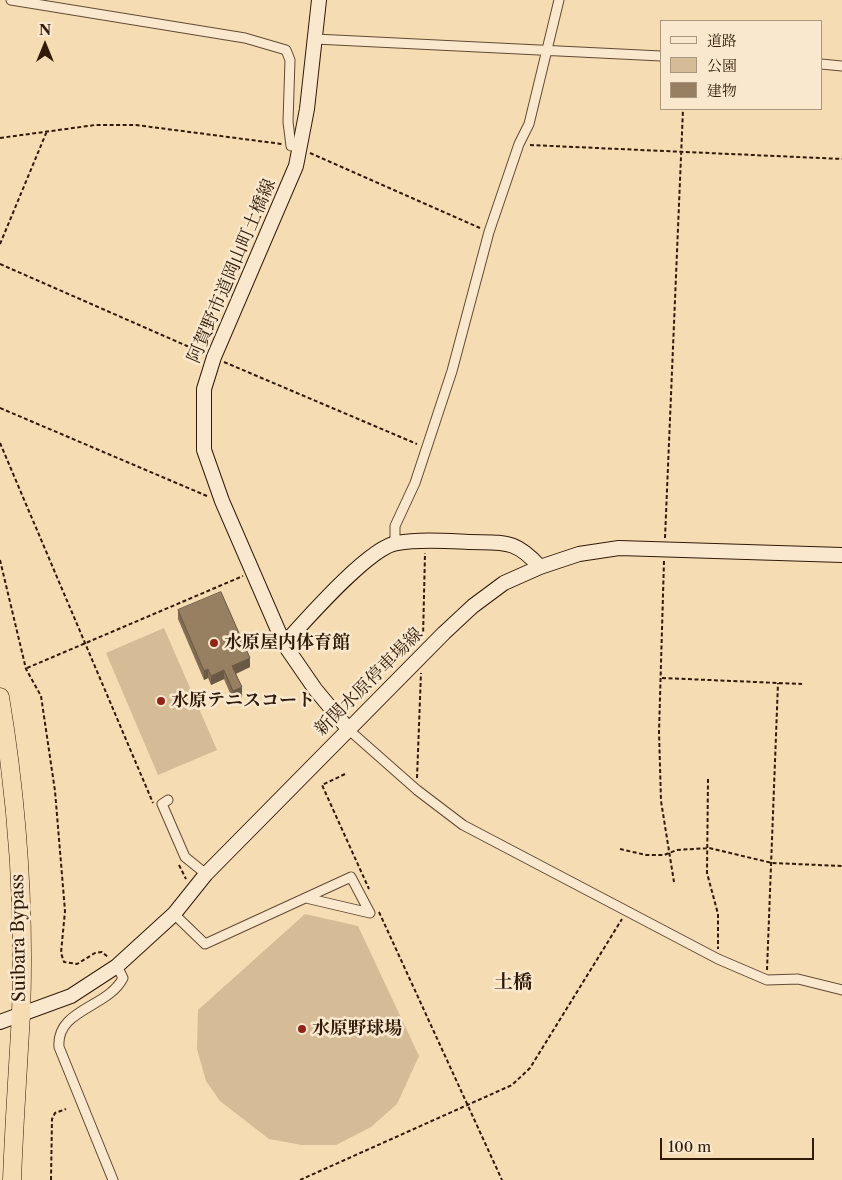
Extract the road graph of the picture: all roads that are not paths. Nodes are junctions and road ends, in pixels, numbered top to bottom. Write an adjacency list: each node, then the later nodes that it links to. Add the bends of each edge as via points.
1 (11, 0): 9 (street, via 245,38 286,50 290,60 288,122)
2 (319, 0): 4 (street, 阿賀野市道岡山町土橋線)
3 (559, 0): 5 (street)
4 (316, 32): 5 (street); 9 (street, 阿賀野市道岡山町土橋線, via 307,109)
5 (548, 48): 6 (street); 10 (street, via 529,124 489,232 452,371 415,484 395,526)
6 (660, 56)
7 (822, 64): 8 (street)
8 (842, 66)
9 (295, 148): 13 (street, 阿賀野市道岡山町土橋線, via 289,185 214,357 204,389 204,450 222,501)
10 (395, 543): 12 (street, via 510,543 526,551); 13 (street, via 358,567)
11 (842, 555): 12 (street, 新関水原停車場線, via 620,548 579,554)
12 (540, 567): 15 (street, 新関水原停車場線, via 504,583 473,606)
13 (284, 644): 15 (street, 阿賀野市道岡山町土橋線)
14 (0, 697): 22 (highway, Suibara Bypass, via 16,836)
15 (349, 730): 17 (street, 新関水原停車場線); 21 (street, via 417,790 463,825 718,959 767,980 798,979)
16 (168, 800): 17 (street, via 162,804 185,857)
17 (206, 874): 19 (street, 新関水原停車場線)
18 (306, 898): 18 (street, via 351,877 370,913 333,904); 19 (street, via 205,944)
19 (174, 914): 20 (street, 新関水原停車場線)
20 (117, 966): 22 (street, 新関水原停車場線, via 71,996); 25 (street, via 123,978 118,988 68,1020 58,1037 59,1047)
21 (842, 990)
22 (21, 1012): 23 (street, 新関水原停車場線); 24 (highway, Suibara Bypass)
23 (0, 1022)
24 (12, 1180)
25 (113, 1180)

